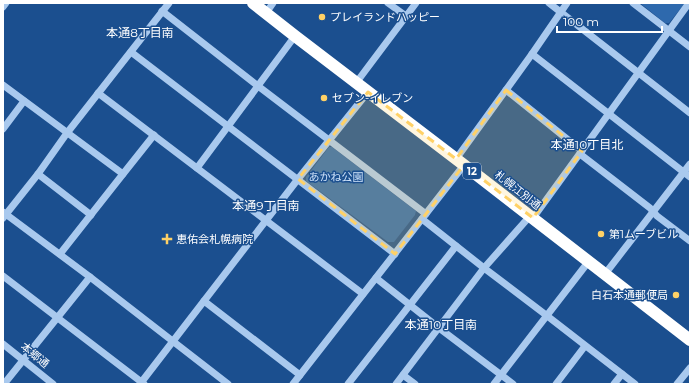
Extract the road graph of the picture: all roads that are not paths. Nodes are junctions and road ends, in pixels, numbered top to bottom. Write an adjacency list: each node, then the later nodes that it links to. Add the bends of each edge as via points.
1 (6, 3): 10 (street)
2 (169, 3): 12 (street)
3 (253, 3): 11 (highway, 札幌江別通 / 12)
4 (388, 3): 14 (street)
5 (416, 3): 14 (street)
6 (549, 3): 13 (street)
7 (567, 3): 13 (street)
8 (633, 3): 15 (street)
9 (689, 3): 15 (street)
10 (3, 7)
11 (270, 8): 16 (highway, 札幌江別通 / 12)
12 (162, 11): 18 (street); 23 (street)
13 (561, 12): 19 (street); 20 (street)
14 (406, 16): 21 (street)
15 (669, 30): 17 (street); 20 (street)
16 (295, 36): 21 (highway, 札幌江別通 / 12); 23 (street)
17 (690, 47)
18 (131, 52): 26 (street); 30 (street)
19 (532, 54): 24 (street); 28 (street)
20 (639, 72): 28 (street); 29 (street)
21 (356, 83): 25 (highway, 札幌江別通 / 12)
22 (3, 85): 27 (street)
23 (258, 86): 30 (street); 34 (street)
24 (506, 90): 35 (street); 36 (street)
25 (368, 92): 34 (street); 36 (highway, 札幌江別通 / 12)
26 (98, 93): 32 (street); 33 (street)
27 (24, 101): 31 (street); 32 (street)
28 (608, 113): 35 (street); 39 (street)
29 (690, 113)
30 (229, 126): 38 (street); 43 (street)
31 (3, 129)
32 (67, 132): 40 (street); 41 (street)
33 (154, 135): 38 (street); 41 (street)
34 (330, 140): 43 (street); 47 (street)
35 (581, 152): 44 (street); 48 (street)
36 (460, 162): 47 (street); 48 (highway, 札幌江別通 / 12)
37 (690, 164): 39 (street)
38 (198, 168): 49 (street)
39 (684, 172): 42 (street); 44 (street)
40 (38, 174): 45 (street); 46 (street)
41 (123, 174): 46 (street)
42 (690, 177)
43 (298, 180): 49 (street); 53 (street)
44 (654, 212): 50 (street); 56 (street)
45 (4, 215): 52 (street)
46 (91, 215): 52 (street)
47 (424, 216): 51 (street); 53 (street)
48 (531, 217): 54 (highway, 札幌江別通 / 12); 55 (street)
49 (266, 220): 60 (street); 61 (street)
50 (690, 241)
51 (456, 246): 55 (street); 62 (street)
52 (60, 254): 58 (street)
53 (395, 254): 59 (street)
54 (588, 261): 56 (highway, 札幌江別通 / 12); 63 (street)
55 (484, 268): 63 (street); 65 (street)
56 (605, 274): 66 (highway, 札幌江別通 / 12)
57 (3, 276): 64 (street)
58 (90, 277): 64 (street); 67 (street)
59 (376, 278): 60 (street); 62 (street)
60 (363, 294): 74 (street)
61 (204, 301): 67 (street); 74 (street)
62 (409, 305): 65 (street); 81 (street)
63 (546, 315): 69 (street); 75 (street)
64 (57, 318): 70 (street); 76 (street)
65 (439, 328): 72 (street); 75 (street)
66 (690, 340)
67 (173, 342): 76 (street); 79 (street)
68 (3, 344): 70 (street, 本郷通)
69 (585, 346): 73 (street); 86 (street)
70 (23, 360): 77 (street); 78 (street, 本郷通)
71 (690, 368): 89 (street)
72 (403, 374): 82 (street); 83 (street)
73 (622, 374): 87 (street); 88 (street)
74 (300, 375): 80 (street)
75 (501, 375): 84 (street); 85 (street)
76 (142, 383)
77 (4, 384)
78 (53, 384)
79 (228, 384)
80 (293, 384)
81 (348, 384)
82 (396, 384)
83 (415, 384)
84 (494, 384)
85 (513, 384)
86 (556, 384)
87 (614, 384)
88 (635, 384)
89 (677, 384)

